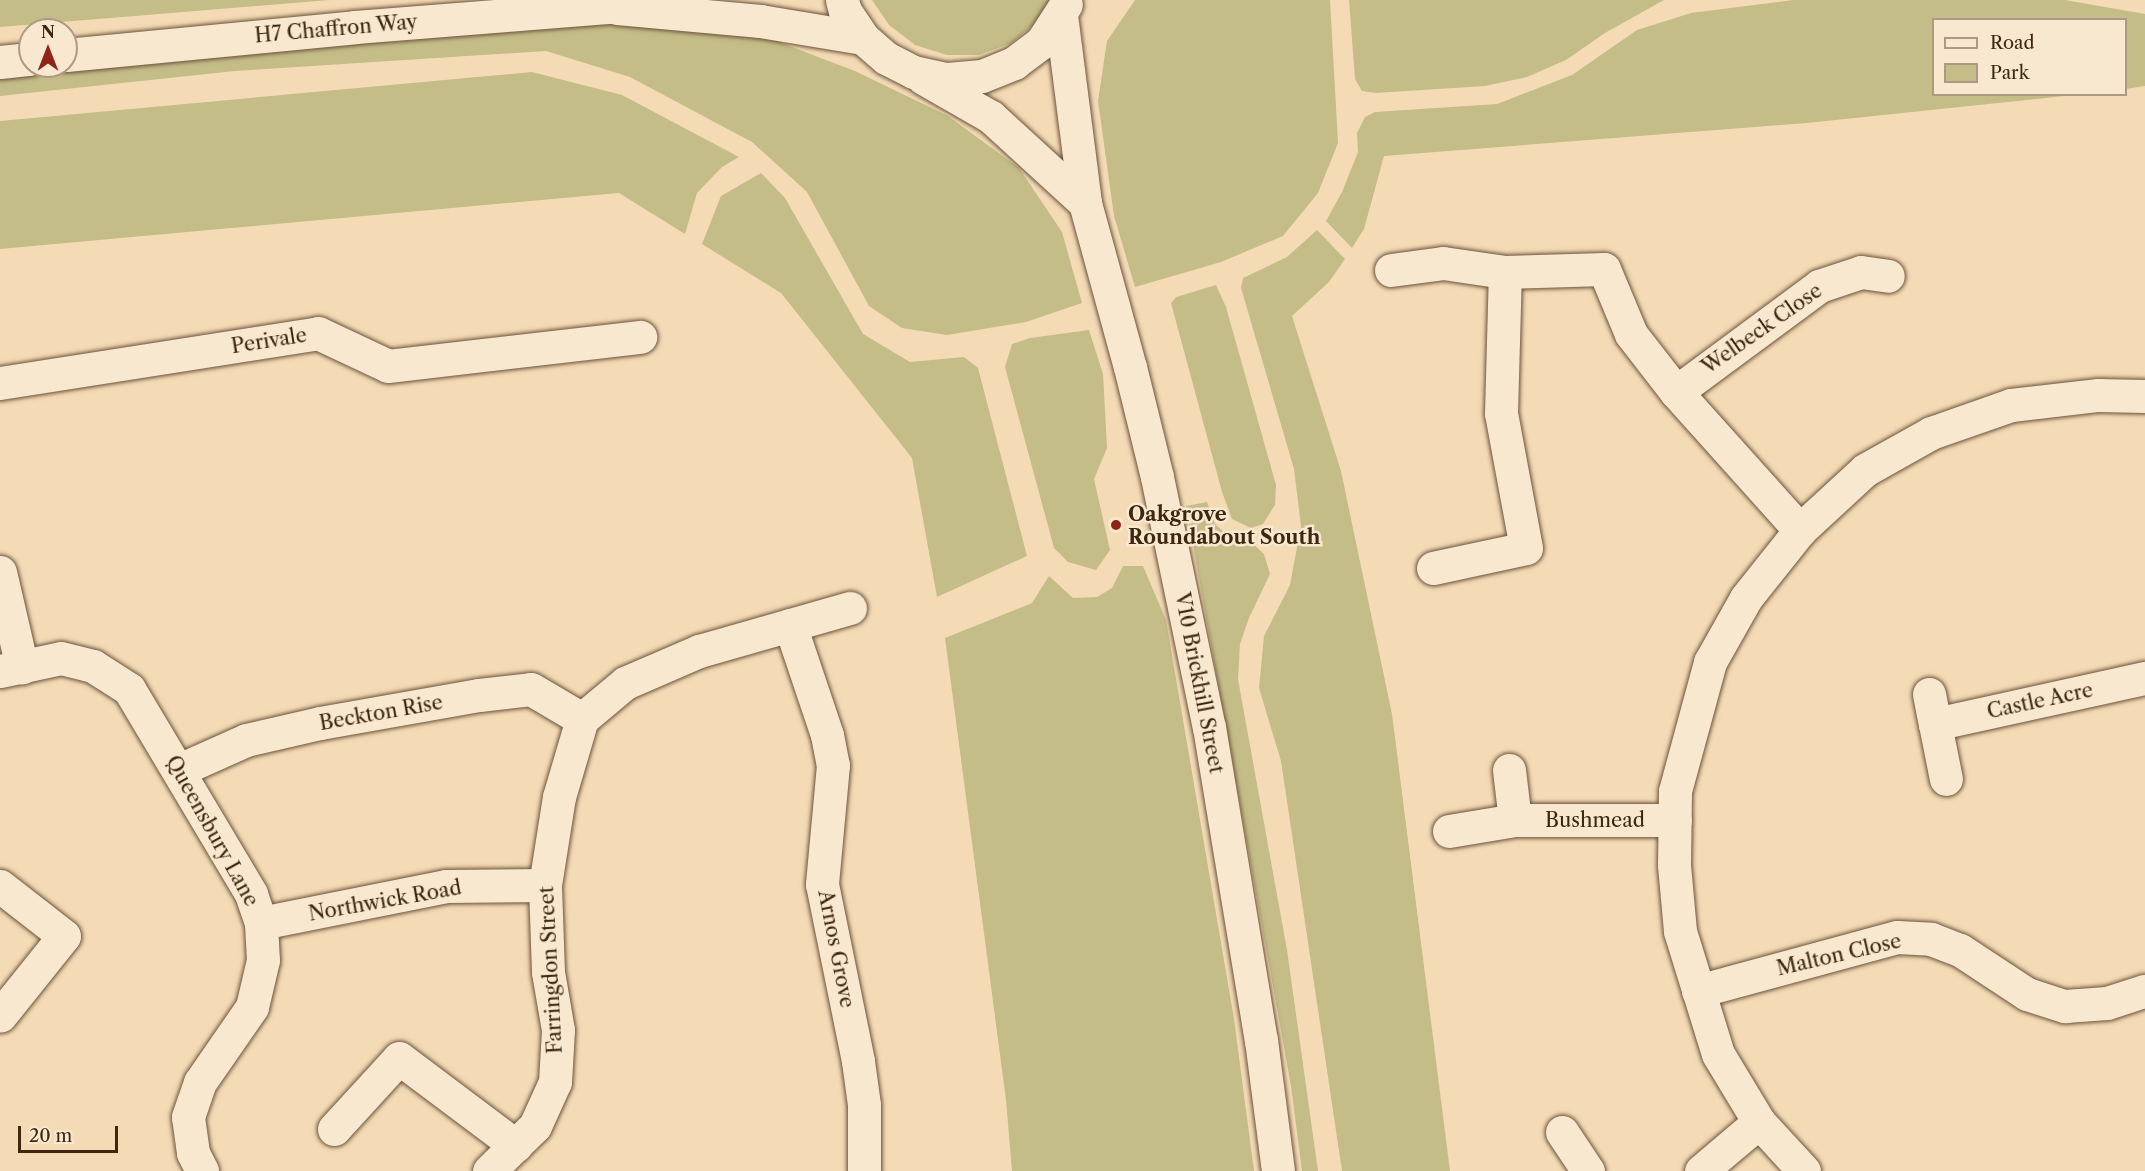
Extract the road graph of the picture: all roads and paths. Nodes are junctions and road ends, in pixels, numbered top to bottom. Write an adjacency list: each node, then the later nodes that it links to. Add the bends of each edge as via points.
1 (643, 0): 3 (street, H7 Chaffron Way)
2 (842, 0): 5 (street)
3 (606, 7): 5 (street, H7 Chaffron Way, via 760,21); 6 (street, H7 Chaffron Way)
4 (1064, 8): 9 (street, via 1041,43 1014,63 981,76 947,79); 10 (street, V10 Brickhill Street)
5 (863, 38): 9 (street, via 886,58)
6 (78, 54)
7 (18, 60): 8 (street)
8 (0, 62)
9 (913, 72): 10 (street, via 991,117)
10 (1085, 203): 45 (street, V10 Brickhill Street, via 1157,477 1209,727 1261,1040)
11 (1391, 270): 12 (street, via 1443,263)
12 (1505, 272): 16 (street, via 1604,269 1631,334); 19 (street, via 1501,413 1526,548)
13 (1888, 276): 16 (street, Welbeck Close, via 1861,272 1819,285)
14 (640, 337): 15 (street, Perivale, via 388,366 318,333)
15 (0, 383)
16 (1676, 392): 18 (street)
17 (2145, 396): 18 (street, via 2098,395 2011,405 1931,433 1865,470)
18 (1800, 530): 30 (street, via 1746,598 1710,662 1675,791)
19 (1433, 568)
20 (0, 572): 23 (street)
21 (850, 608): 22 (street)
22 (790, 625): 25 (street, via 699,651 625,682); 44 (street, Arnos Grove, via 827,735 833,765 822,884 858,1061 864,1105)
23 (11, 669): 26 (street, Queensbury Lane, via 61,658 93,666 129,689)
24 (2145, 678): 28 (street, Castle Acre, via 1932,709)
25 (582, 719): 26 (street, Beckton Rise, via 531,689 479,695 246,740); 32 (street, Farringdon Street, via 559,797)
26 (179, 770): 34 (street, Queensbury Lane, via 251,894)
27 (1509, 770): 29 (street)
28 (1946, 779)
29 (1515, 820): 30 (street, Bushmead); 31 (street, Bushmead)
30 (1675, 820): 35 (street, via 1674,865 1680,931)
31 (1449, 831)
32 (545, 885): 34 (street, Northwick Road, via 446,886); 41 (street, Farringdon Street, via 548,972 558,1030 555,1082 535,1126)
33 (0, 886): 37 (street, via 64,936)
34 (261, 923): 42 (street, Queensbury Lane, via 263,960 252,1007 200,1082 188,1117 193,1154)
35 (1698, 991): 36 (street, Malton Close, via 1897,937 1931,939 1960,950 2027,993 2065,1006 2107,1003); 38 (street, via 1718,1054)
36 (2145, 991)
37 (0, 1016)
38 (1759, 1122): 47 (street); 48 (street)
39 (334, 1129): 41 (street, via 399,1059)
40 (1562, 1132): 46 (street)
41 (516, 1146): 43 (street, Farringdon Street)
42 (202, 1171)
43 (489, 1171)
44 (864, 1171)
45 (1278, 1171)
46 (1588, 1171)
47 (1701, 1171)
48 (1804, 1171)

